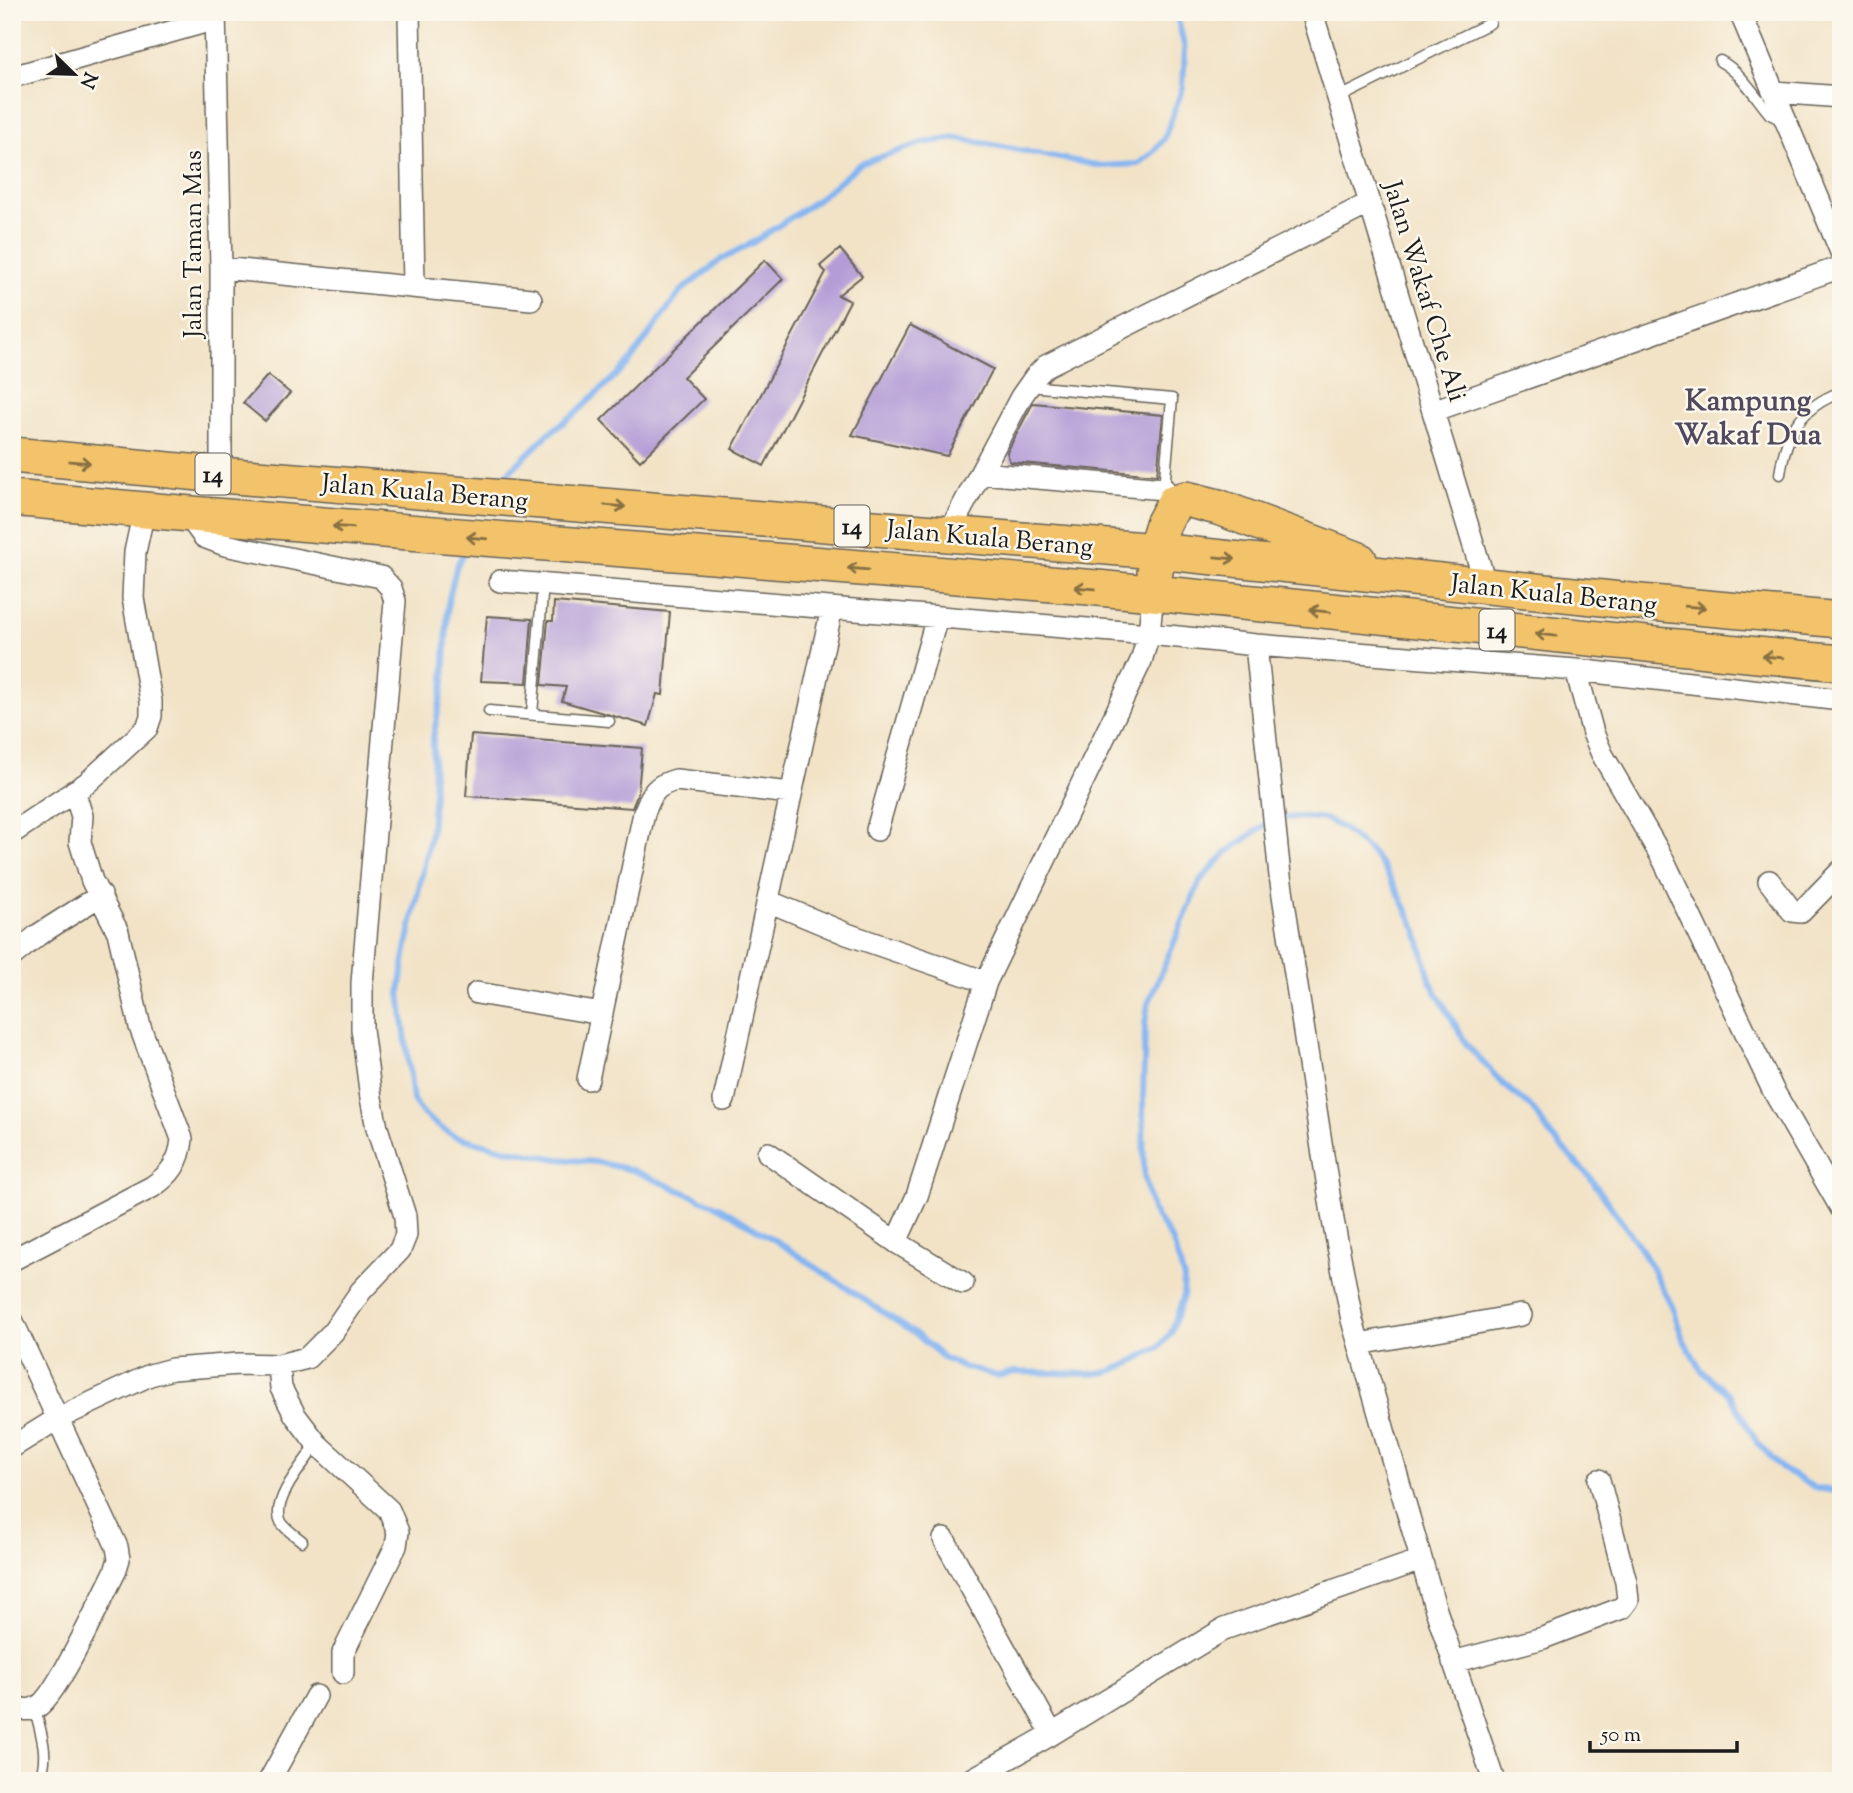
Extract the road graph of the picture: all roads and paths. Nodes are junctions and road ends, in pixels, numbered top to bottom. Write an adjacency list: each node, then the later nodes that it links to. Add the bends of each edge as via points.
1 (409, 12): 15 (street)
2 (1312, 12): 10 (street, Jalan Wakaf Che Ali)
3 (1740, 12): 8 (street)
4 (216, 16): 7 (street); 14 (street, Jalan Taman Mas)
5 (1490, 23): 10 (lane)
6 (1720, 61): 11 (lane, via 1731,67 1770,114)
7 (12, 77)
8 (1774, 92): 9 (street); 11 (street)
9 (1841, 97)
10 (1338, 98): 12 (street, Jalan Wakaf Che Ali)
11 (1784, 117): 13 (street)
12 (1370, 203): 17 (street, via 1046,366); 19 (street, Jalan Wakaf Che Ali)
13 (1840, 253): 19 (street)
14 (221, 268): 15 (street); 23 (street, Jalan Taman Mas)
15 (414, 288): 16 (street)
16 (531, 299)
17 (1029, 386): 21 (street); 24 (lane, via 1172,399)
18 (1841, 392): 22 (lane, via 1809,408 1798,422 1782,456)
19 (1433, 411): 34 (street, Jalan Wakaf Che Ali)
20 (13, 453): 23 (highway, Jalan Kuala Berang / 14, one-way to 23)
21 (981, 473): 24 (street); 28 (street)
22 (1780, 474)
23 (221, 475): 28 (highway, Jalan Kuala Berang / 14, one-way to 28)
24 (1169, 496): 29 (highway); 31 (highway, via 1202,501)
25 (12, 498): 26 (highway, Jalan Kuala Berang / 14)
26 (144, 510): 27 (highway, Jalan Kuala Berang / 14); 47 (street, via 135,552 133,598 151,716 137,739)
27 (187, 514): 30 (highway, Jalan Kuala Berang / 14, one-way to 27, via 544,543); 69 (street, via 204,537 225,545 381,577 395,601 362,983 362,1029 377,1128 405,1216 406,1235 400,1250 361,1291 333,1332 307,1357)
28 (948, 534): 29 (highway, Jalan Kuala Berang / 14)
29 (1157, 551): 31 (highway, Jalan Kuala Berang / 14, one-way to 31); 35 (highway)
30 (616, 570): 33 (street); 35 (highway, Jalan Kuala Berang / 14, one-way to 30); 36 (street)
31 (1406, 577): 34 (highway, Jalan Kuala Berang / 14)
32 (500, 581): 33 (street)
33 (543, 584): 45 (lane)
34 (1486, 586): 38 (highway, Jalan Kuala Berang / 14, one-way to 38)
35 (1153, 593): 39 (street); 41 (highway, Jalan Kuala Berang / 14, one-way to 35)
36 (832, 608): 37 (street); 48 (street)
37 (937, 617): 39 (street); 49 (street)
38 (1841, 620)
39 (1149, 634): 40 (street); 56 (street, via 1141,661)
40 (1256, 645): 42 (street); 68 (street, via 1280,876 1333,1220)
41 (1841, 663)
42 (1576, 670): 43 (street); 62 (street, via 1602,754 1664,861 1773,1090)
43 (1841, 700)
44 (489, 711): 45 (lane)
45 (532, 714): 46 (lane)
46 (609, 721)
47 (74, 791): 50 (street); 53 (street, via 82,816 80,842)
48 (791, 793): 54 (street); 58 (street, via 676,780 660,784 644,813)
49 (877, 830)
50 (12, 833)
51 (1841, 871): 52 (street, via 1801,912 1792,911)
52 (1769, 881)
53 (101, 895): 55 (street); 64 (street, via 118,932 135,1012 182,1139 181,1152 165,1178)
54 (768, 901): 56 (street); 60 (street)
55 (12, 956)
56 (986, 982): 63 (street, via 917,1196)
57 (477, 993): 58 (street)
58 (602, 1014): 59 (street)
59 (588, 1079)
60 (724, 1100)
61 (768, 1153): 63 (street)
62 (1841, 1208)
63 (896, 1242): 65 (street)
64 (12, 1260)
65 (963, 1283)
66 (1521, 1315): 68 (street)
67 (12, 1320): 70 (street)
68 (1359, 1343): 76 (street)
69 (279, 1365): 70 (street, via 172,1369 133,1382); 71 (street, via 284,1398)
70 (57, 1419): 72 (street); 81 (street, via 119,1559 54,1691)
71 (317, 1444): 75 (lane, via 279,1506 281,1522); 78 (street, via 389,1510 398,1532 396,1546 343,1653)
72 (12, 1447)
73 (1599, 1480): 77 (street, via 1628,1592 1622,1608 1543,1638)
74 (944, 1539): 82 (street)
75 (302, 1541)
76 (1421, 1560): 77 (street); 82 (street, via 1224,1629)
77 (1454, 1662): 86 (street)
78 (343, 1673)
79 (316, 1696): 84 (street)
80 (12, 1705): 81 (street)
81 (35, 1709): 83 (lane, via 46,1751)
82 (1052, 1734): 85 (street)
83 (39, 1781)
84 (269, 1781)
85 (969, 1781)
86 (1494, 1781)

